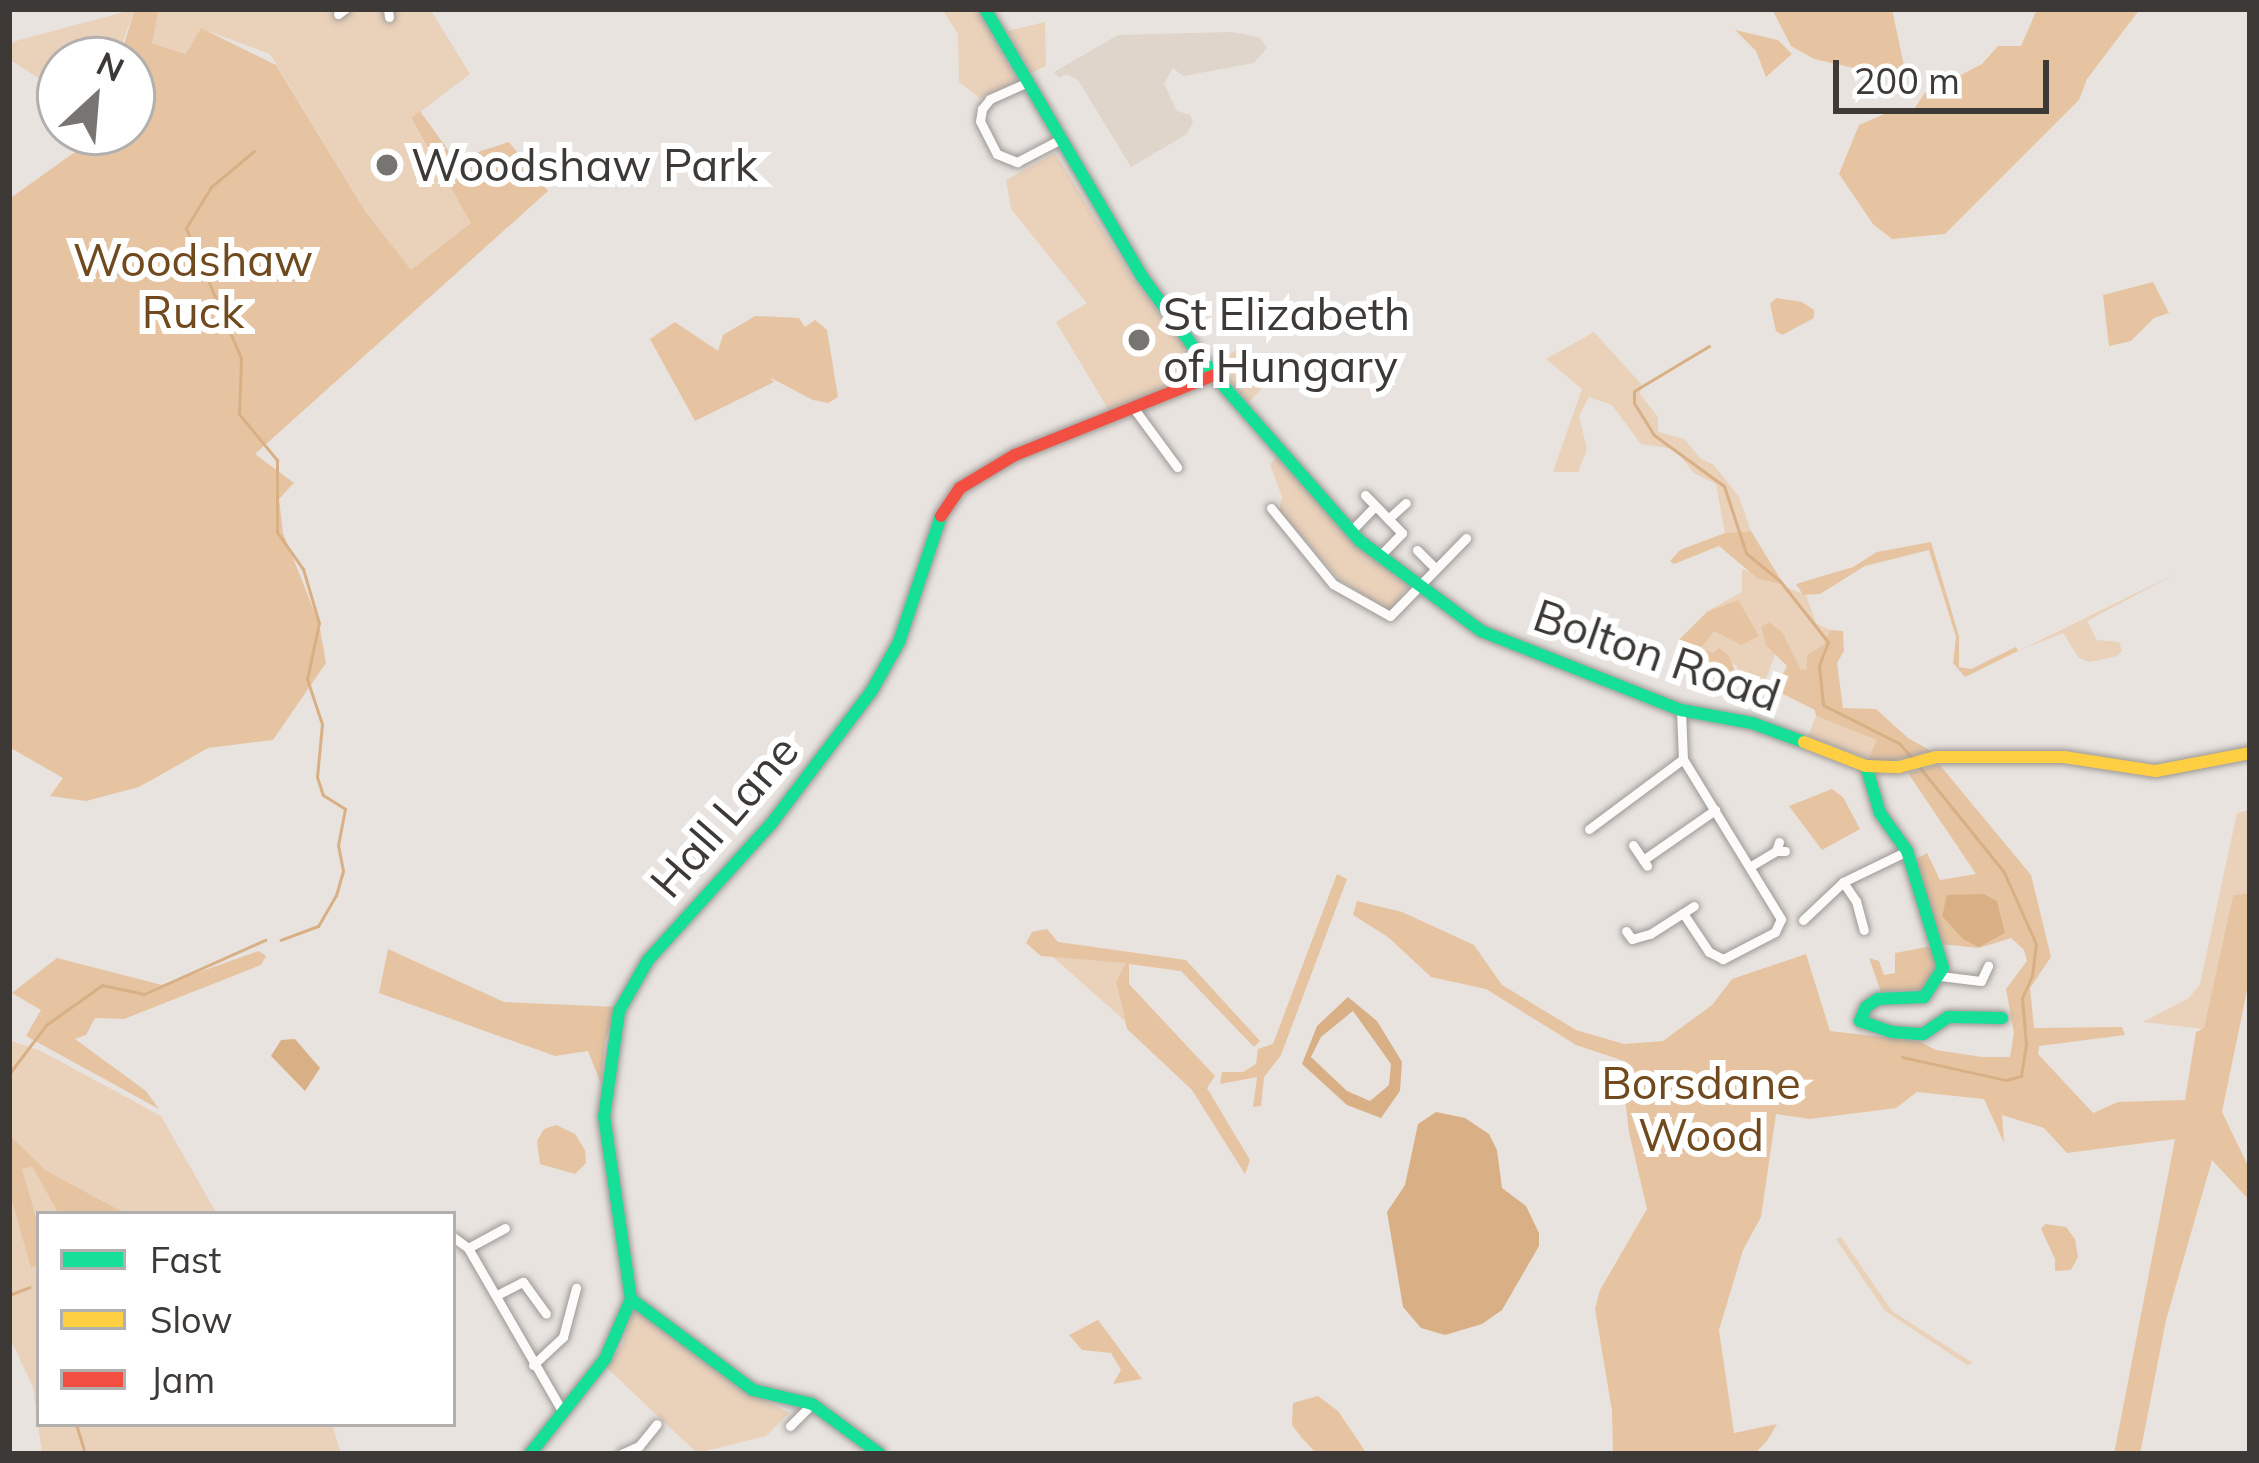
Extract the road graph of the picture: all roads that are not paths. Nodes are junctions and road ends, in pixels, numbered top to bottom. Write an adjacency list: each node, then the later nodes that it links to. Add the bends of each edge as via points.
1 (985, 9): 2 (street, Bolton Road)
2 (1028, 82): 3 (street, Bolton Road); 3 (street, via 982,110 997,154 1017,162)
3 (1059, 140): 4 (street, Bolton Road)
4 (1214, 375): 5 (street, Hall Lane); 12 (street, Bolton Road)
5 (1136, 410): 6 (street); 44 (street, Hall Lane, via 1015,455 960,488 928,543 889,665 806,780 664,939 631,988 612,1032 604,1117)
6 (1177, 467)
7 (1365, 495): 9 (street)
8 (1406, 503): 11 (street)
9 (1376, 506): 11 (street); 12 (street)
10 (1271, 508): 17 (street, via 1334,584 1384,614)
11 (1388, 519): 15 (street, via 1402,533)
12 (1350, 532): 15 (street, Bolton Road)
13 (1466, 538): 16 (street)
14 (1417, 550): 16 (street)
15 (1378, 556): 17 (street, Bolton Road)
16 (1434, 567): 17 (street)
17 (1417, 584): 18 (street, Bolton Road, via 1481,631)
18 (1681, 710): 20 (street); 21 (street, Bolton Road, via 1752,723)
19 (2250, 753): 21 (street, Bolton Road, via 2156,771 2063,757)
20 (1683, 759): 22 (street); 23 (street)
21 (1866, 766): 26 (street, via 1880,813)
22 (1715, 810): 24 (street, via 1645,863); 27 (street)
23 (1589, 829)
24 (1633, 844)
25 (1780, 848): 27 (street)
26 (1907, 851): 28 (street); 35 (street, via 1940,951)
27 (1751, 866): 30 (street, via 1778,909 1775,932 1723,959)
28 (1843, 882): 31 (street); 32 (street)
29 (1694, 906): 30 (street)
30 (1683, 913): 33 (street)
31 (1798, 919)
32 (1864, 930)
33 (1628, 938)
34 (1988, 966): 36 (street)
35 (1940, 976): 36 (street); 38 (street, via 1924,997 1872,1001 1860,1021 1923,1034 1948,1017)
36 (1972, 983): 37 (street)
37 (1971, 997)
38 (2002, 1018)
39 (506, 1228): 41 (street)
40 (456, 1239): 41 (street)
41 (468, 1248): 43 (street)
42 (576, 1288): 46 (street, via 563,1337)
43 (497, 1295): 45 (street, via 523,1282); 46 (street)
44 (631, 1299): 47 (street, via 753,1390); 48 (street, via 615,1343)
45 (546, 1314)
46 (533, 1365): 48 (street)
47 (808, 1404): 49 (street); 53 (street)
48 (562, 1411): 51 (street)
49 (790, 1426)
50 (654, 1433): 52 (street)
51 (530, 1454)
52 (621, 1454)
53 (880, 1454)

